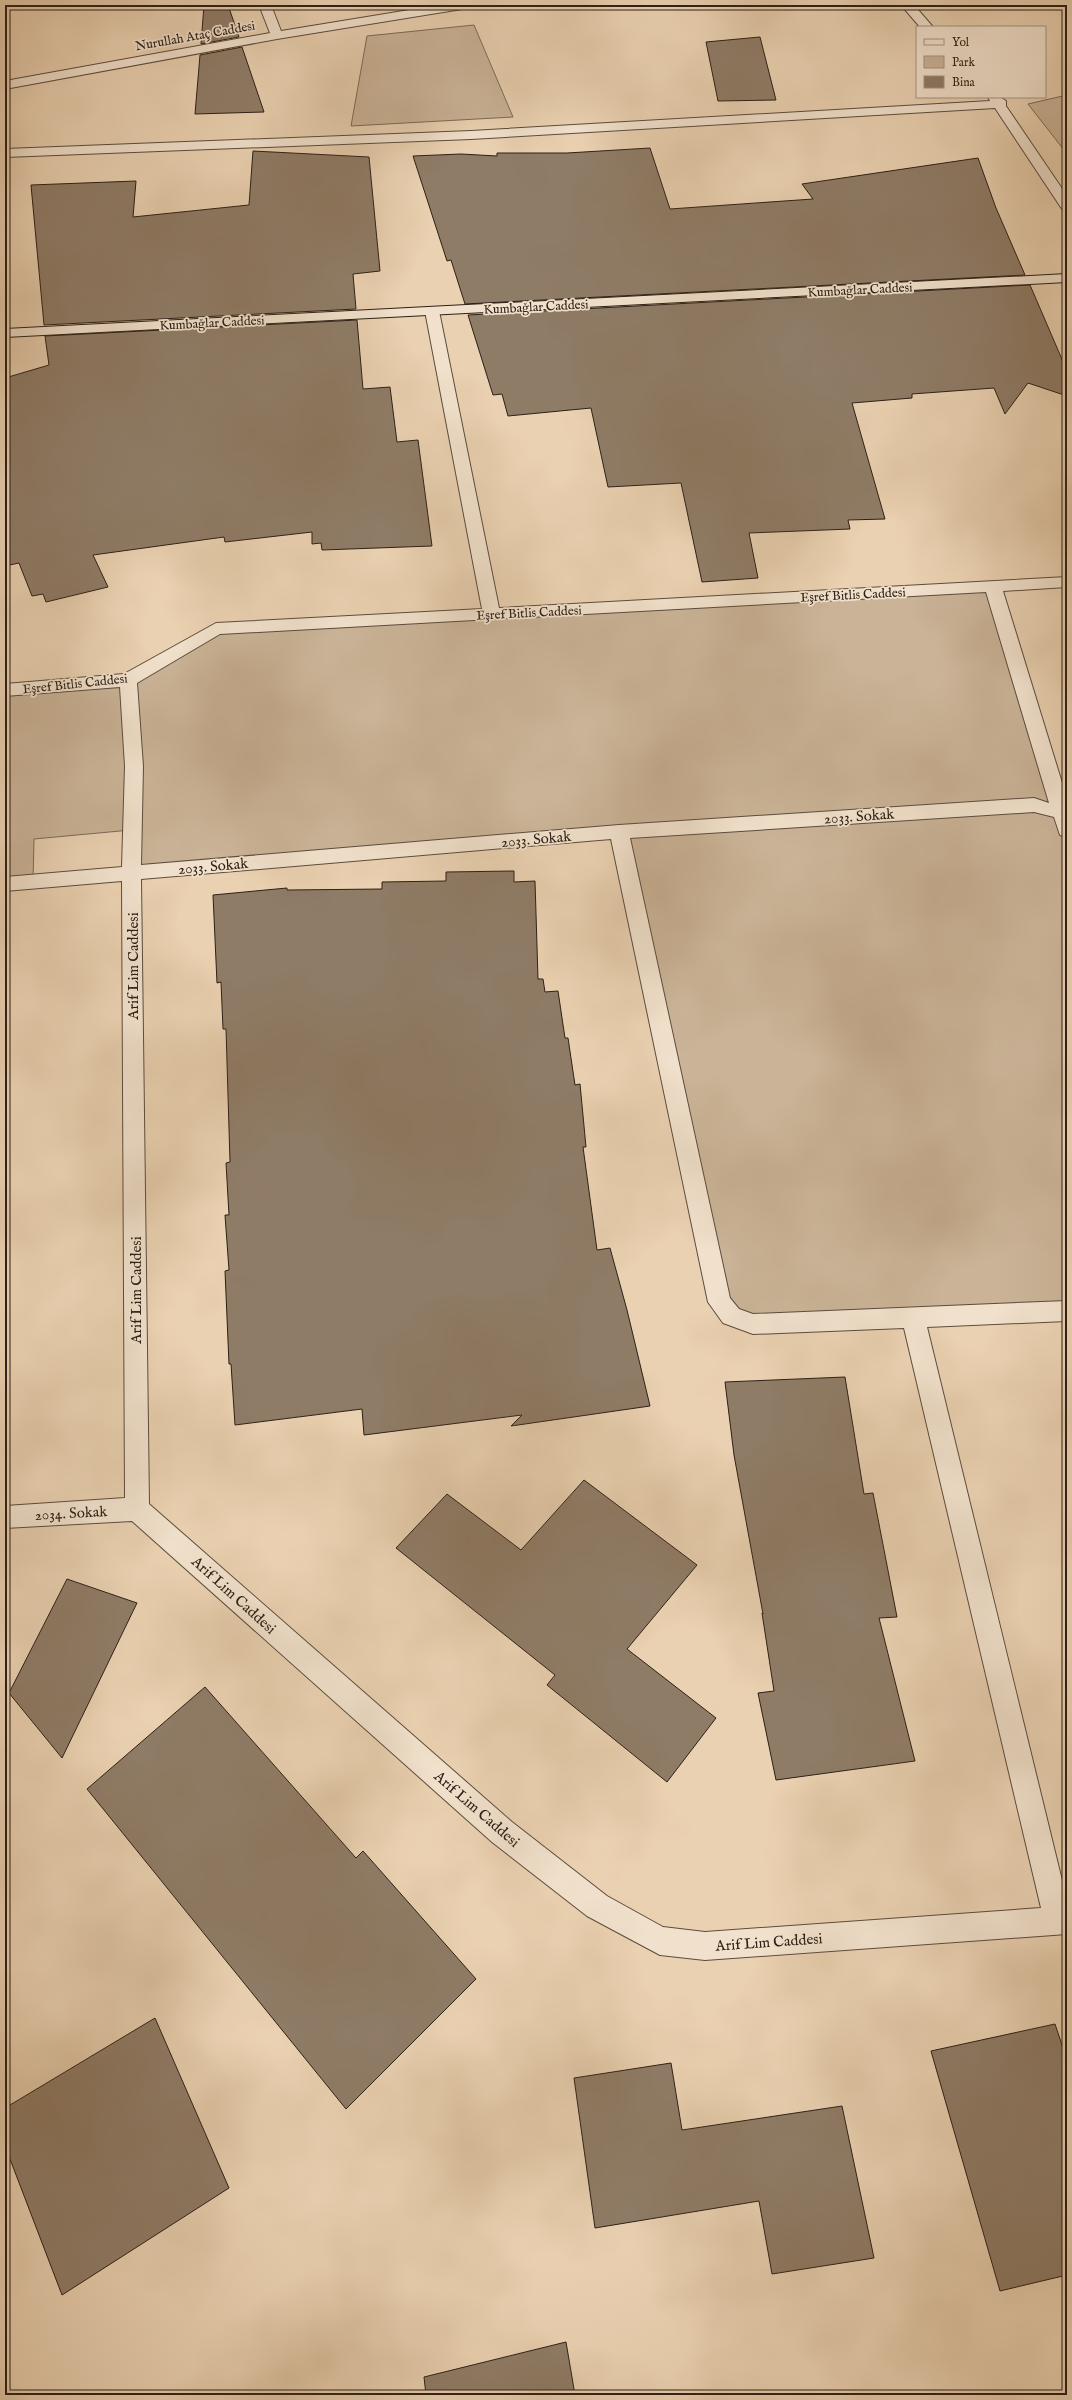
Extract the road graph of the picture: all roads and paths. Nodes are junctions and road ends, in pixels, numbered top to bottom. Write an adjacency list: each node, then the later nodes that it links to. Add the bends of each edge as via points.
1 (265, 5): 5 (street)
2 (462, 5): 5 (street, Nurullah Ataç Caddesi)
3 (906, 5): 4 (street)
4 (927, 26)
5 (277, 35): 6 (street, Nurullah Ataç Caddesi)
6 (5, 85)
7 (997, 100): 8 (street, via 470,135); 9 (street)
8 (5, 153)
9 (1067, 206)
10 (1067, 278): 11 (street, Kumbağlar Caddesi)
11 (432, 311): 12 (street, Kumbağlar Caddesi); 15 (street)
12 (5, 333)
13 (1067, 582): 14 (street, Eşref Bitlis Caddesi)
14 (993, 586): 15 (street, Eşref Bitlis Caddesi); 18 (street)
15 (492, 614): 16 (street, Eşref Bitlis Caddesi, via 216,629)
16 (128, 680): 17 (street, Eşref Bitlis Caddesi); 21 (street, Arif Lim Caddesi, via 134,766)
17 (5, 690)
18 (1064, 812): 19 (street); 20 (street, 2033. Sokak, via 1034,805)
19 (1067, 830)
20 (619, 832): 21 (street, 2033. Sokak); 24 (street, via 719,1302 731,1316 753,1324)
21 (132, 872): 22 (street, 2033. Sokak); 25 (street, Arif Lim Caddesi)
22 (5, 884)
23 (1067, 1311): 24 (street)
24 (913, 1318): 27 (street)
25 (137, 1509): 26 (street, 2034. Sokak); 27 (street, Arif Lim Caddesi, via 502,1832 597,1906 660,1941 705,1946)
26 (5, 1517)
27 (1062, 1921)

